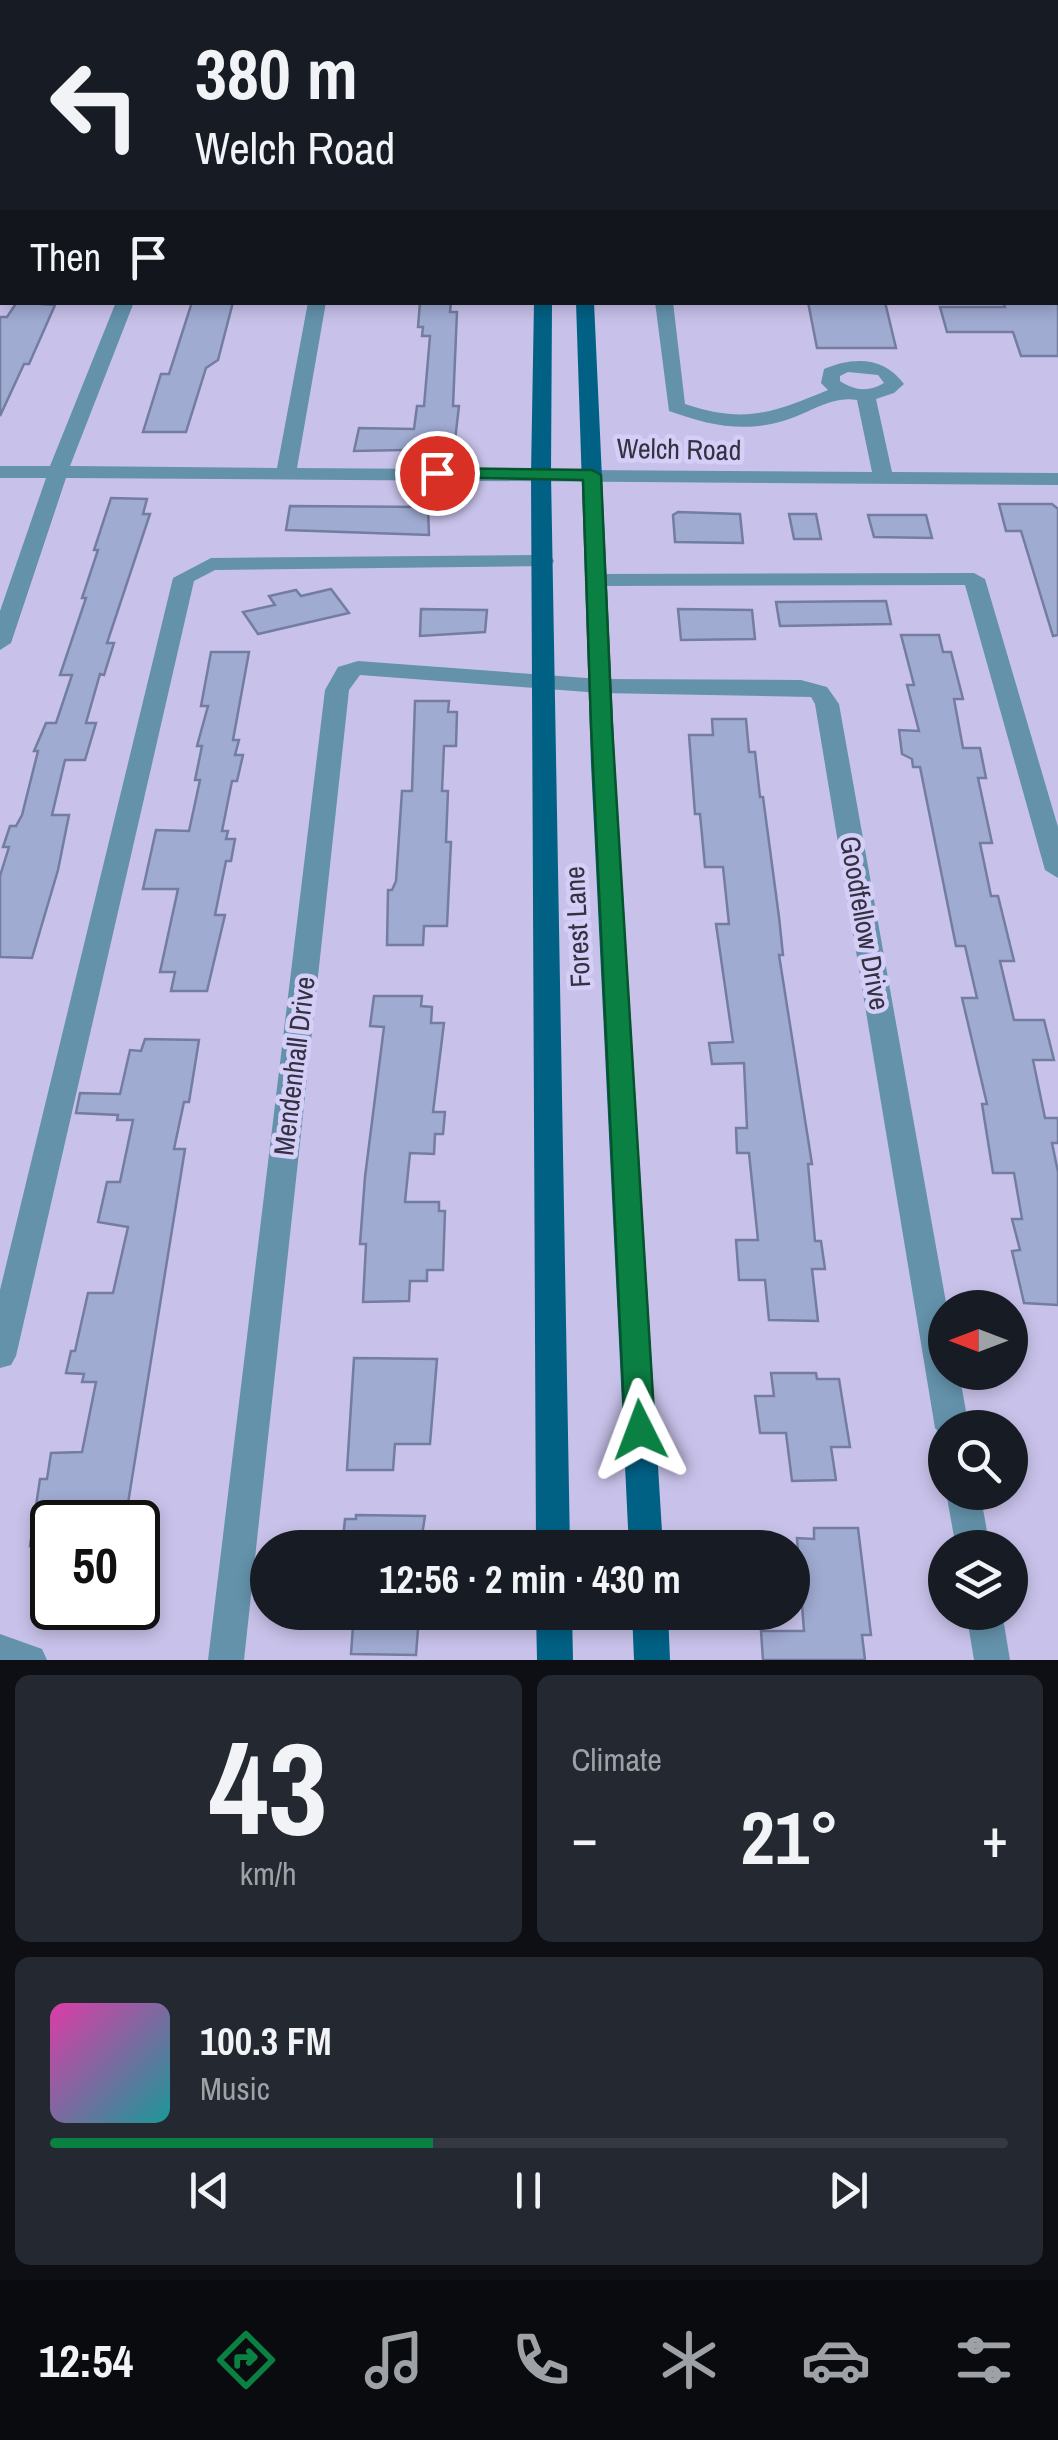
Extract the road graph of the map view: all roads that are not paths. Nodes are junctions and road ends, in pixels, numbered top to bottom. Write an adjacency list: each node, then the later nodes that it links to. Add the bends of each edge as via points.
1 (124, 305): 9 (street)
2 (316, 305): 10 (street)
3 (543, 305): 11 (main road, Forest Lane)
4 (585, 305): 12 (main road, Forest Lane)
5 (664, 305): 6 (street, via 676,407 718,424 760,424)
6 (842, 391): 7 (street); 7 (street, via 828,378 845,367 876,368 895,380 891,389)
7 (865, 395): 13 (street)
8 (0, 472): 9 (street, Welch Road)
9 (58, 472): 10 (street, Welch Road); 17 (street)
10 (286, 473): 11 (street, Welch Road)
11 (541, 474): 12 (street, Welch Road); 15 (main road, Forest Lane)
12 (592, 475): 13 (street, Welch Road); 16 (main road, Forest Lane)
13 (884, 479): 14 (street, Welch Road)
14 (1058, 479)
15 (543, 561): 18 (main road, Forest Lane); 21 (street, via 211,564 184,578)
16 (595, 580): 19 (main road, Forest Lane); 20 (street, via 974,579)
17 (0, 643)
18 (544, 680): 19 (street, Goodfellow Drive); 23 (main road, Forest Lane); 30 (street, Mendenhall Drive, via 376,668 358,668 340,679)
19 (600, 686): 22 (street, Goodfellow Drive, via 801,687 819,692 827,704); 24 (main road, Forest Lane)
20 (1058, 870)
21 (0, 1356)
22 (949, 1410)
23 (553, 1530)
24 (645, 1530)
25 (554, 1630): 31 (main road)
26 (651, 1630): 32 (main road)
27 (987, 1630): 33 (street)
28 (0, 1648): 29 (street)
29 (29, 1660)
30 (226, 1660)
31 (555, 1660)
32 (652, 1660)
33 (992, 1660)

